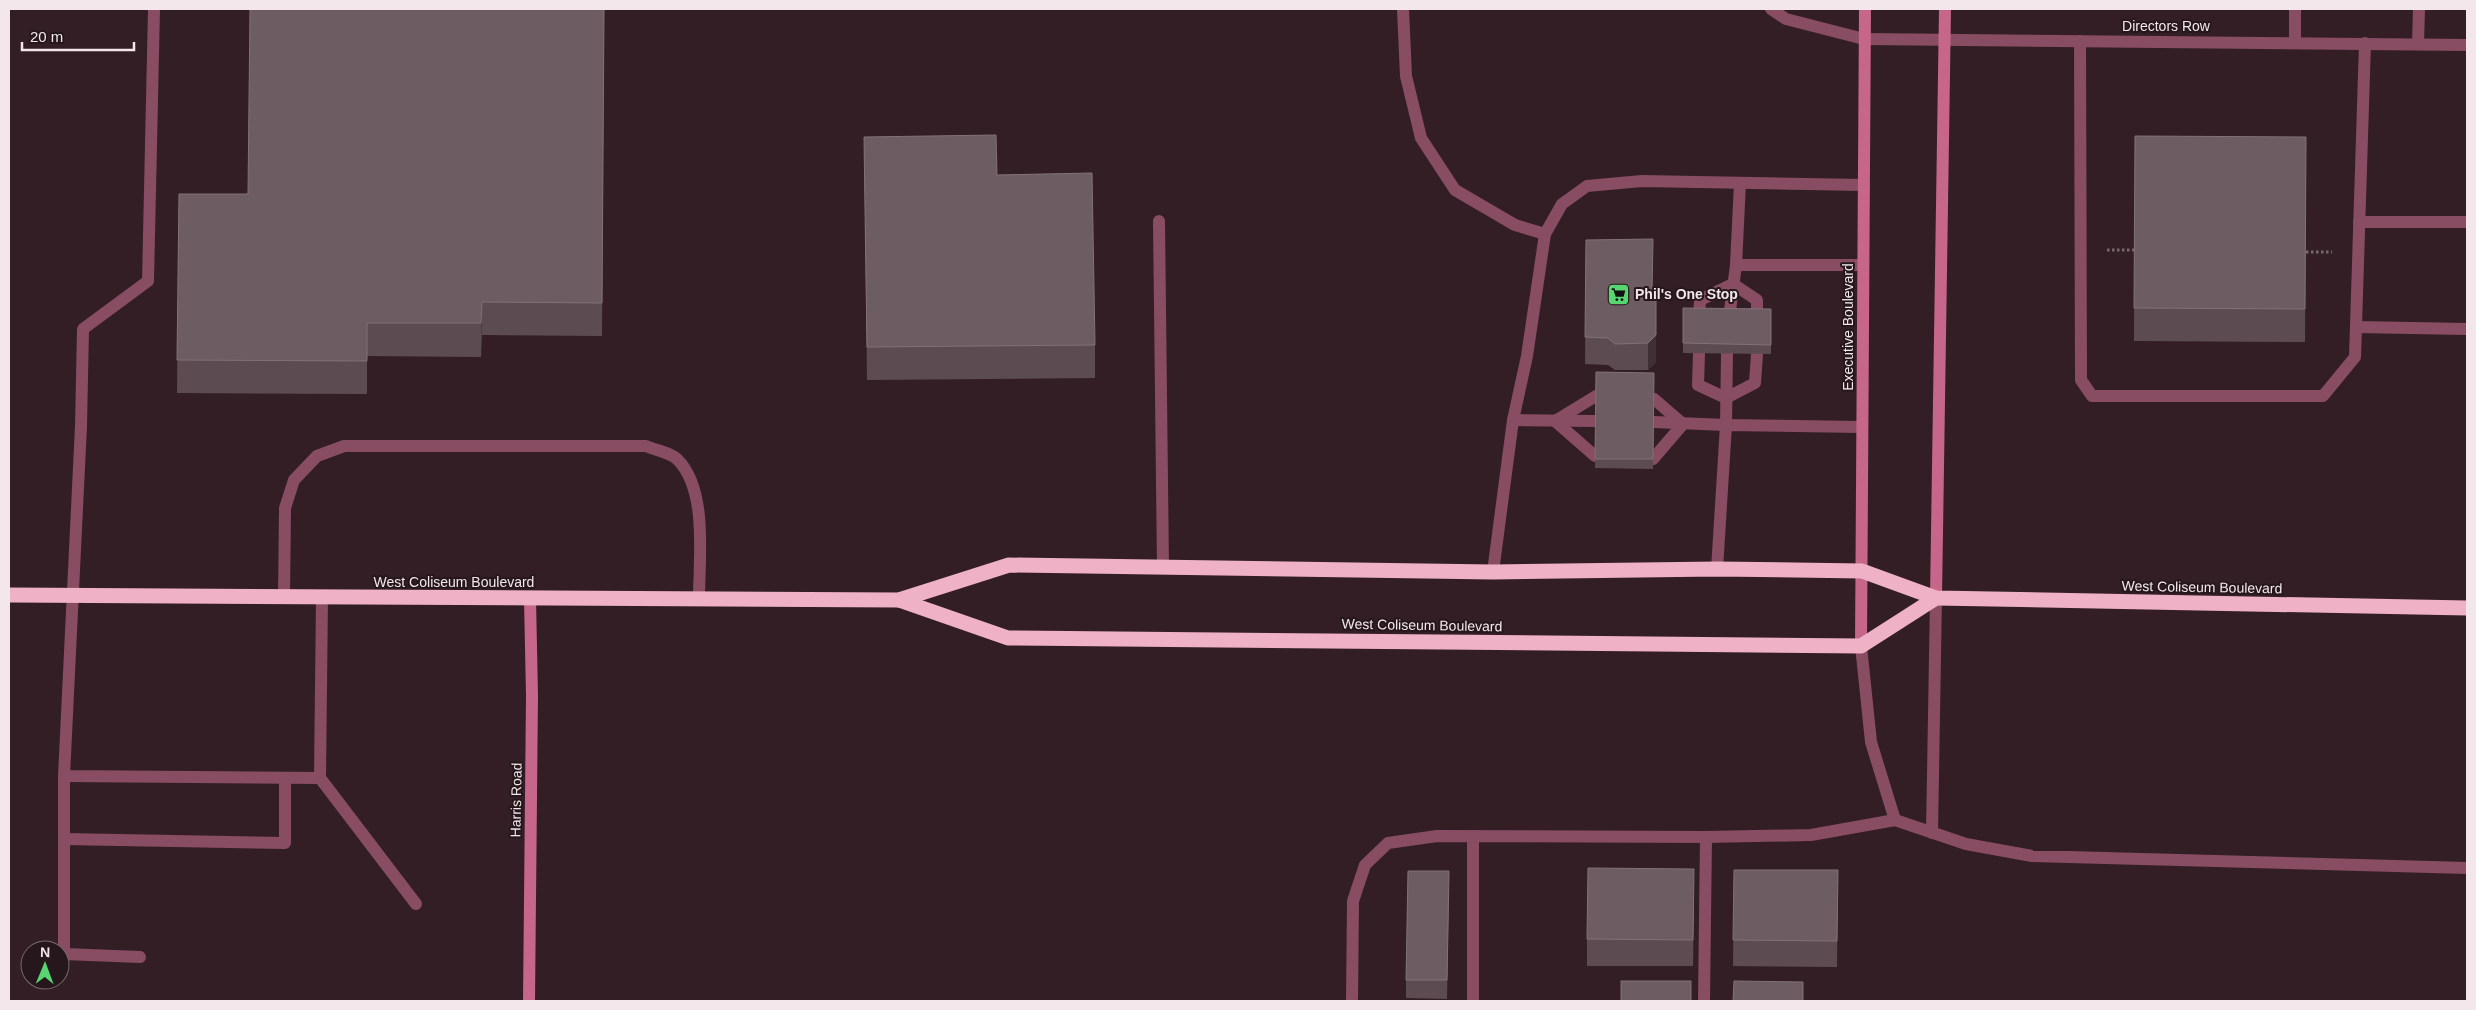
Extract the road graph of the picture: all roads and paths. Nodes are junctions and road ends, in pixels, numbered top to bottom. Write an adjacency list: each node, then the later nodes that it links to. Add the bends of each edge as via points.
1 (154, 9): 49 (street, via 148,281 83,329)
2 (1402, 9): 20 (street, via 1406,76 1421,138 1455,190 1515,225)
3 (1771, 9): 8 (street, Directors Row, via 1786,19)
4 (1865, 9): 8 (main road, Executive Boulevard)
5 (1945, 9): 9 (main road)
6 (2295, 9): 11 (street)
7 (2419, 9): 13 (street)
8 (1864, 39): 9 (street, Directors Row); 16 (main road, Executive Boulevard)
9 (1945, 40): 10 (street, Directors Row); 52 (main road)
10 (2080, 41): 11 (street, Directors Row); 27 (street, via 2081,380 2092,396 2323,396 2354,357)
11 (2294, 42): 12 (street, Directors Row)
12 (2365, 43): 13 (street, Directors Row); 18 (street)
13 (2418, 44): 14 (street, Directors Row)
14 (2467, 44)
15 (1740, 183): 16 (street); 20 (street, via 1642,181 1587,186 1562,204); 21 (street)
16 (1864, 185): 22 (main road, Executive Boulevard)
17 (1159, 221): 44 (street)
18 (2359, 222): 19 (street); 27 (street)
19 (2467, 222)
20 (1545, 234): 35 (street, via 1527,356)
21 (1736, 265): 22 (street); 23 (street)
22 (1863, 265): 41 (main road, Executive Boulevard)
23 (1733, 284): 24 (street, via 1700,300); 25 (street); 26 (street, via 1757,300)
24 (1699, 318)
25 (1730, 318)
26 (1758, 319)
27 (2356, 327): 28 (street)
28 (2467, 329)
29 (1699, 353): 33 (street, via 1698,385)
30 (1728, 353): 33 (street)
31 (1757, 354): 33 (street, via 1755,383)
32 (1596, 396): 36 (street)
33 (1726, 398): 40 (street)
34 (1654, 399): 39 (street)
35 (1513, 420): 36 (street); 47 (street)
36 (1555, 421): 37 (street); 42 (street)
37 (1595, 421)
38 (1654, 422): 39 (street)
39 (1683, 424): 40 (street); 43 (street)
40 (1726, 425): 41 (street); 45 (street)
41 (1862, 427): 46 (main road, Executive Boulevard)
42 (1595, 456)
43 (1653, 459)
44 (1162, 568): 47 (highway, West Coliseum Boulevard); 55 (highway, West Coliseum Boulevard, via 1009,565)
45 (1717, 568): 46 (highway, West Coliseum Boulevard); 47 (highway, West Coliseum Boulevard)
46 (1862, 571): 52 (highway, West Coliseum Boulevard); 57 (main road, Executive Boulevard)
47 (1493, 572)
48 (9, 595): 49 (highway, West Coliseum Boulevard)
49 (72, 595): 50 (highway, West Coliseum Boulevard); 58 (street)
50 (284, 598): 51 (highway, West Coliseum Boulevard); 54 (street, via 285,508 294,480 317,456 344,446 646,446 677,459 693,483 699,518)
51 (322, 598): 53 (highway, West Coliseum Boulevard); 59 (street)
52 (1936, 598): 56 (highway, West Coliseum Boulevard); 57 (highway); 62 (street)
53 (530, 599): 54 (highway, West Coliseum Boulevard); 69 (main road, Harris Road)
54 (699, 599): 55 (highway, West Coliseum Boulevard)
55 (899, 600): 57 (highway, West Coliseum Boulevard, via 1008,638)
56 (2467, 608)
57 (1862, 646): 61 (street, via 1871,742)
58 (64, 776): 60 (street); 65 (street)
59 (320, 778): 60 (street); 67 (street)
60 (285, 779): 65 (street, via 285,843)
61 (1895, 820): 62 (street); 64 (street, via 1811,835)
62 (1932, 833): 66 (street, via 1966,844 2032,856)
63 (1473, 836): 64 (street); 70 (street, via 1436,836 1388,844 1365,865 1353,901); 71 (street)
64 (1706, 837): 72 (street)
65 (64, 838): 68 (street, via 64,954)
66 (2467, 868)
67 (416, 904)
68 (140, 957)
69 (529, 1001)
70 (1352, 1001)
71 (1474, 1001)
72 (1704, 1001)

